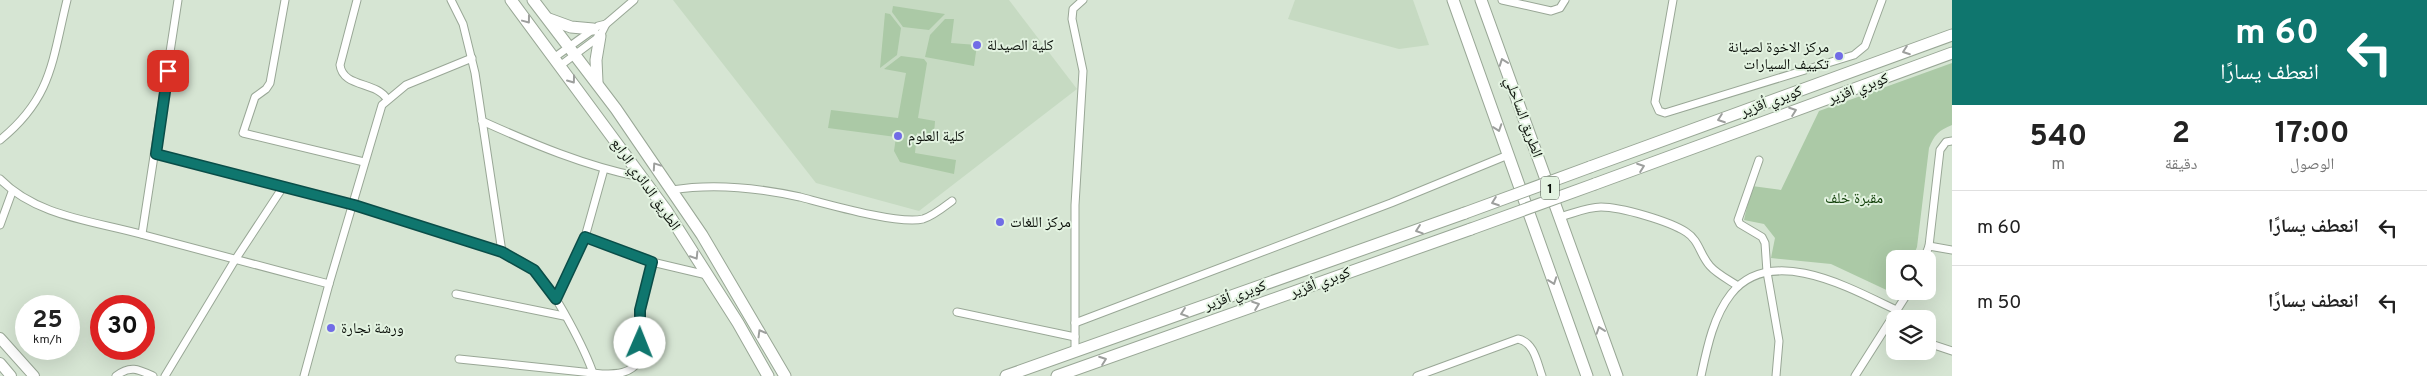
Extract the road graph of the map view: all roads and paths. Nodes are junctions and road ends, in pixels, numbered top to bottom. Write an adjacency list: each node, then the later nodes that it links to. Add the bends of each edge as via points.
1 (67, 0): 26 (street, via 42,93 27,116)
2 (178, 0): 28 (street)
3 (285, 0): 31 (street, via 270,82 255,98 243,133)
4 (356, 0): 24 (street, via 341,71 354,82 376,88)
5 (451, 0): 21 (street, via 463,24)
6 (511, 0): 22 (main road, الطريق الدائري الرابع, one-way to 22)
7 (533, 0): 16 (main road, الطريق الدائري الرابع)
8 (634, 0): 17 (street)
9 (1083, 0): 61 (street, via 1073,9 1072,19 1083,71 1075,205)
10 (1453, 0): 29 (main road, الطريق الساحلي, one-way to 29)
11 (1483, 0): 40 (main road, الطريق الساحلي / 1, one-way to 11)
12 (1502, 0): 13 (street, via 1552,11 1560,8)
13 (1565, 0)
14 (1673, 0): 15 (street, via 1655,102 1659,112 1665,113 1854,54 1865,46)
15 (1882, 0)
16 (547, 18): 17 (main road); 19 (main road, الطريق الدائري الرابع)
17 (597, 33): 19 (street); 23 (main road)
18 (1952, 35): 66 (main road, كويري أقزير, one-way to 66, bridge, via 1465,214)
19 (572, 51): 22 (street); 23 (main road, الطريق الدائري الرابع)
20 (1952, 54): 42 (main road, كوبري اقزير, one-way to 20, bridge)
21 (472, 58): 24 (street, via 406,85); 25 (street)
22 (558, 61): 33 (main road, الطريق الدائري الرابع, one-way to 33)
23 (597, 82): 36 (main road, الطريق الدائري الرابع, one-way to 23)
24 (387, 99): 31 (street, via 382,105)
25 (482, 121): 32 (street, via 526,141); 48 (street)
26 (0, 140)
27 (1952, 141): 45 (street, via 1946,142 1940,150)
28 (156, 154): 35 (street); 43 (street)
29 (1508, 155): 61 (street); 83 (main road, الطريق الساحلي, one-way to 83)
30 (1759, 160): 51 (street, via 1738,220 1764,240)
31 (364, 162): 39 (street)
32 (604, 168): 33 (street); 44 (street)
33 (640, 177): 52 (main road, الطريق الدائري الرابع, one-way to 52, via 666,210)
34 (0, 180): 37 (street)
35 (283, 187): 39 (street); 49 (street)
36 (672, 190): 38 (street, via 720,186 915,220 931,215); 78 (main road, الطريق الدائري الرابع, one-way to 36)
37 (12, 192): 41 (street); 43 (street, via 70,217)
38 (952, 201)
39 (354, 205): 48 (street); 53 (street)
40 (1560, 217): 54 (street, via 1589,208 1616,208 1672,226 1686,232 1710,266); 84 (main road, الطريق الساحلي / 1, one-way to 40)
41 (0, 224)
42 (1471, 228): 80 (main road, كوبري أقزير, one-way to 42)
43 (142, 234): 49 (street)
44 (585, 237): 50 (street); 56 (street)
45 (1928, 246): 46 (street); 47 (street)
46 (1927, 250)
47 (1952, 250)
48 (502, 252): 56 (street, via 534,270)
49 (235, 260): 53 (street); 75 (street)
50 (652, 262): 52 (street); 70 (street, via 640,310 639,361 634,368 622,373)
51 (1767, 272): 54 (street); 58 (street, via 1786,270 1839,283); 86 (street, via 1779,341)
52 (707, 275): 77 (main road, الطريق الدائري الرابع)
53 (328, 284): 76 (street)
54 (1738, 286): 85 (street, via 1712,332)
55 (456, 294): 60 (street)
56 (556, 299): 60 (street)
57 (1903, 300): 58 (street)
58 (1896, 310)
59 (957, 312): 63 (street)
60 (564, 316): 70 (street)
61 (1075, 323): 63 (street)
62 (1885, 330): 87 (street)
63 (1075, 337): 66 (street)
64 (0, 338): 72 (main road)
65 (1936, 346): 67 (street)
66 (1075, 351): 79 (main road, كويري أقزير)
67 (1952, 351)
68 (459, 359): 70 (street)
69 (0, 363): 71 (main road)
70 (594, 375)
71 (11, 376)
72 (34, 376)
73 (116, 376): 74 (street, via 133,368)
74 (153, 376)
75 (165, 376)
76 (304, 376)
77 (768, 376)
78 (785, 376)
79 (1006, 376)
80 (1057, 376)
81 (1417, 376): 82 (street, via 1518,339 1531,346)
82 (1542, 376)
83 (1587, 376)
84 (1617, 376)
85 (1701, 376)
86 (1776, 376)
87 (1855, 376)

